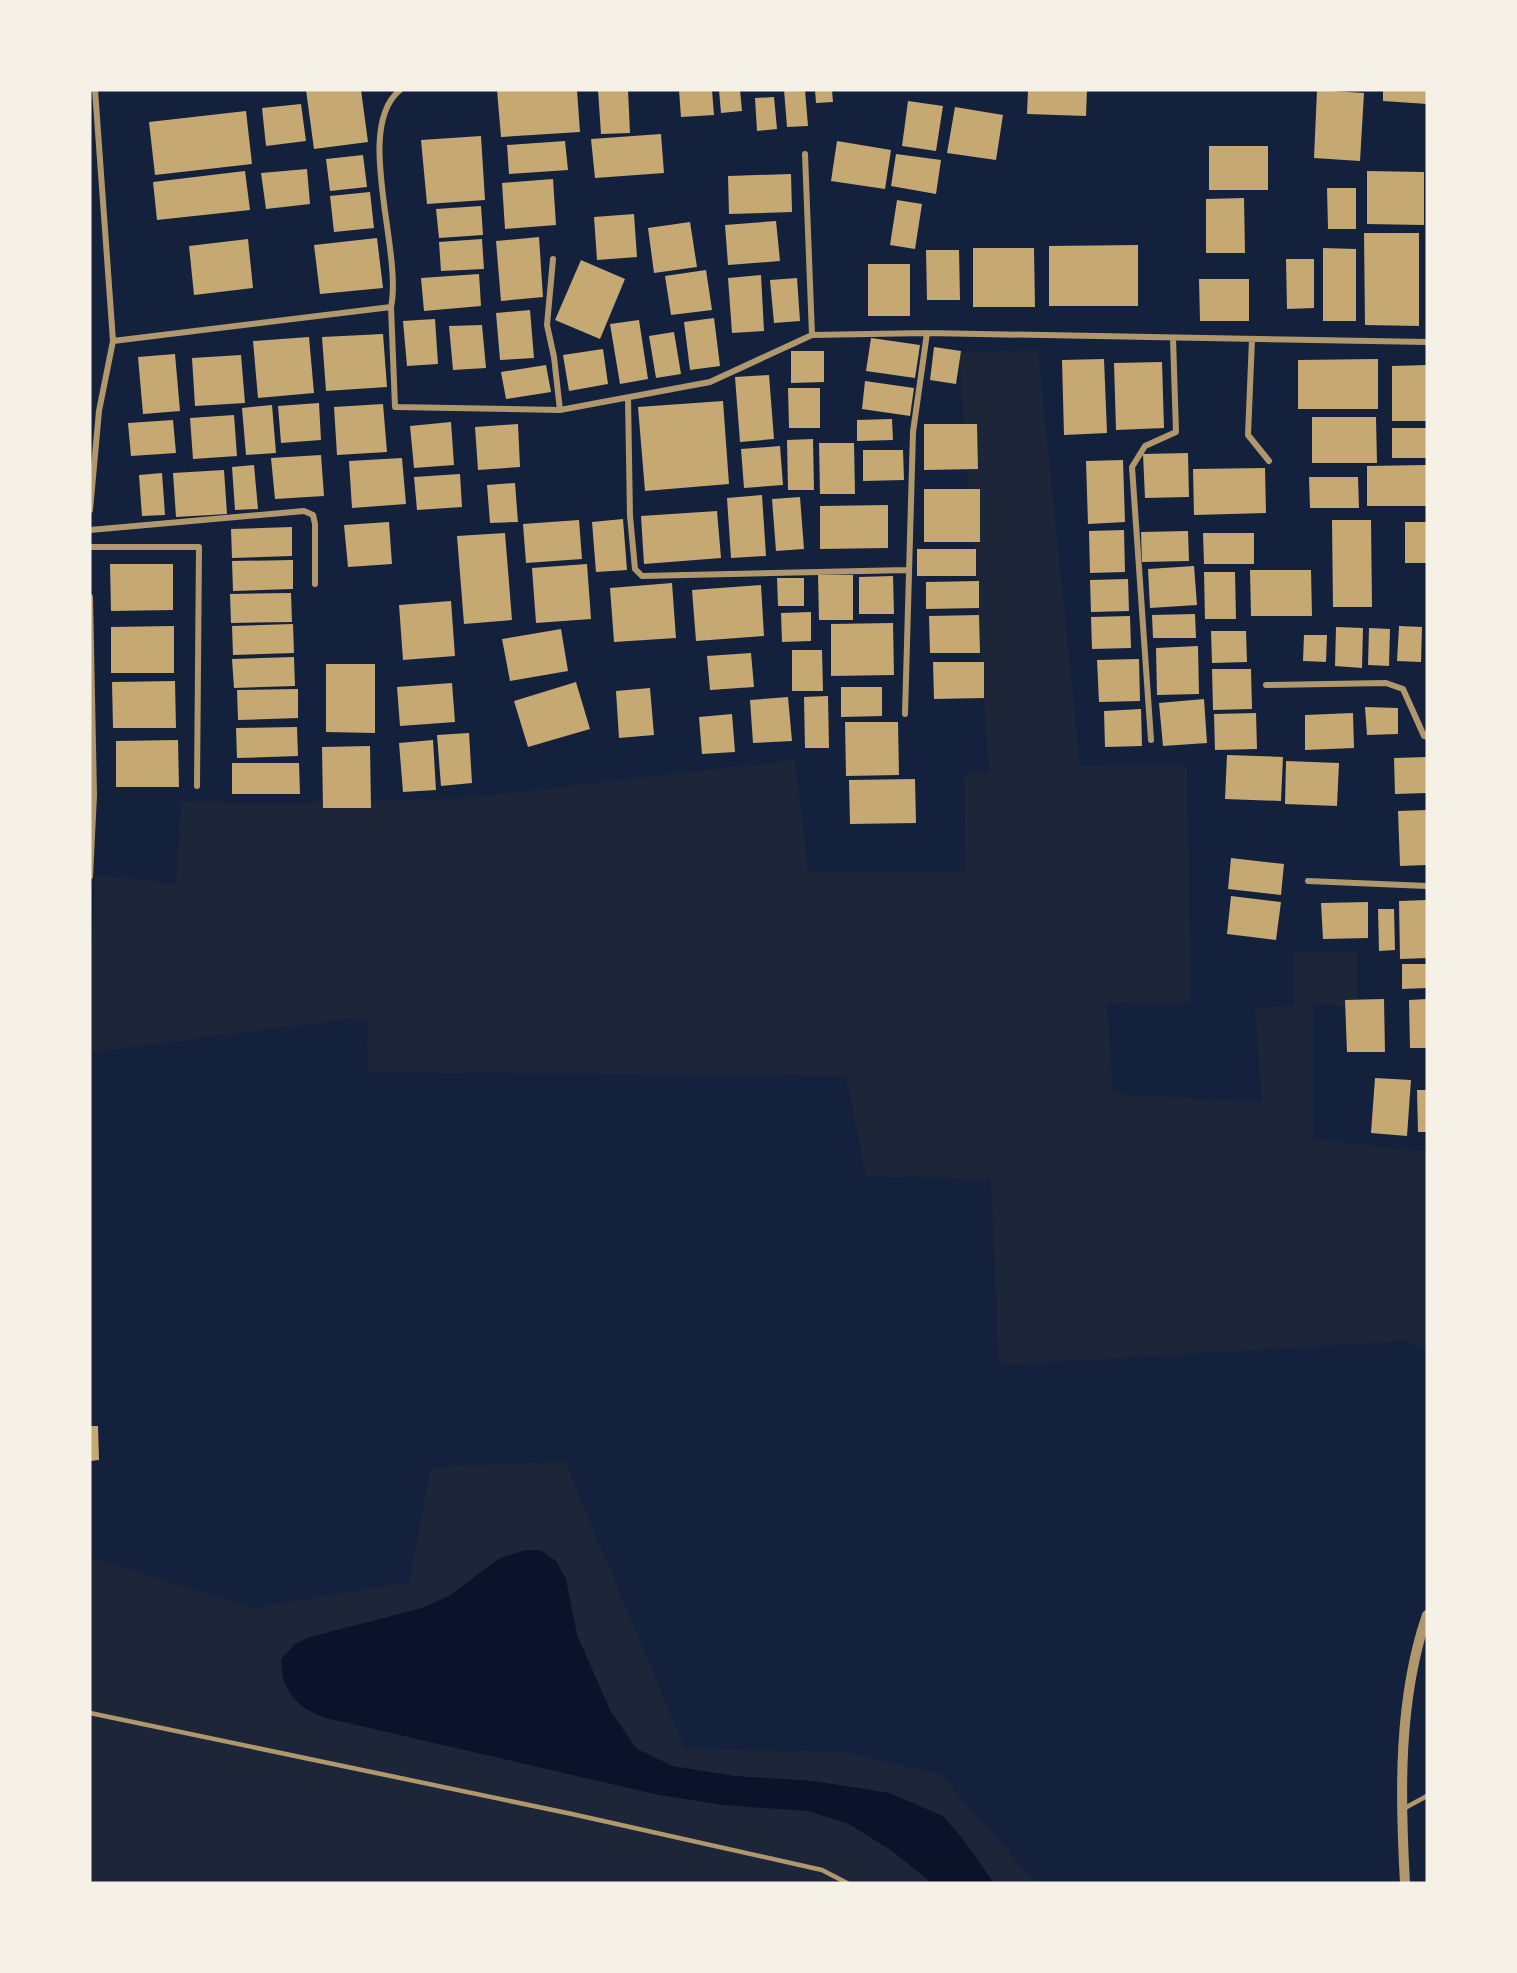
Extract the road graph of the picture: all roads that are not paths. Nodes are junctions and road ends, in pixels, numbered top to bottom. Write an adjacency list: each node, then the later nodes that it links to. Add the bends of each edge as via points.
1 (95, 90): 10 (street)
2 (400, 90): 5 (street, via 385,106 380,128 394,285)
3 (805, 154): 7 (street)
4 (553, 258): 13 (street, via 547,325)
5 (391, 307): 10 (street); 13 (street, via 395,407)
6 (927, 333): 7 (street); 8 (street); 20 (street, via 913,432)
7 (812, 334): 12 (street, via 710,382)
8 (1173, 338): 9 (street); 26 (street, via 1176,432 1145,446 1132,467)
9 (1252, 339): 11 (street); 16 (street, via 1248,435)
10 (113, 341): 15 (street)
11 (1427, 342)
12 (628, 398): 13 (street); 20 (street, via 630,516 635,569 642,576)
13 (560, 410)
14 (90, 411): 15 (street)
15 (99, 411): 17 (street)
16 (1269, 461)
17 (90, 510)
18 (90, 530): 21 (street, via 304,511 313,515 315,524)
19 (90, 547): 27 (street, via 199,547)
20 (908, 570): 24 (street)
21 (315, 584)
22 (90, 597): 28 (street)
23 (1266, 685): 25 (street, via 1386,683 1403,690)
24 (905, 714)
25 (1427, 737)
26 (1150, 740)
27 (197, 786)
28 (92, 795): 29 (street)
29 (90, 876)
30 (1308, 881): 31 (street)
31 (1427, 886)
32 (1427, 1615): 35 (street, via 1407,1707)
33 (90, 1713): 36 (lane, via 549,1809 811,1868)
34 (1427, 1796): 35 (lane)
35 (1401, 1810): 37 (street)
36 (847, 1883)
37 (1405, 1883)

